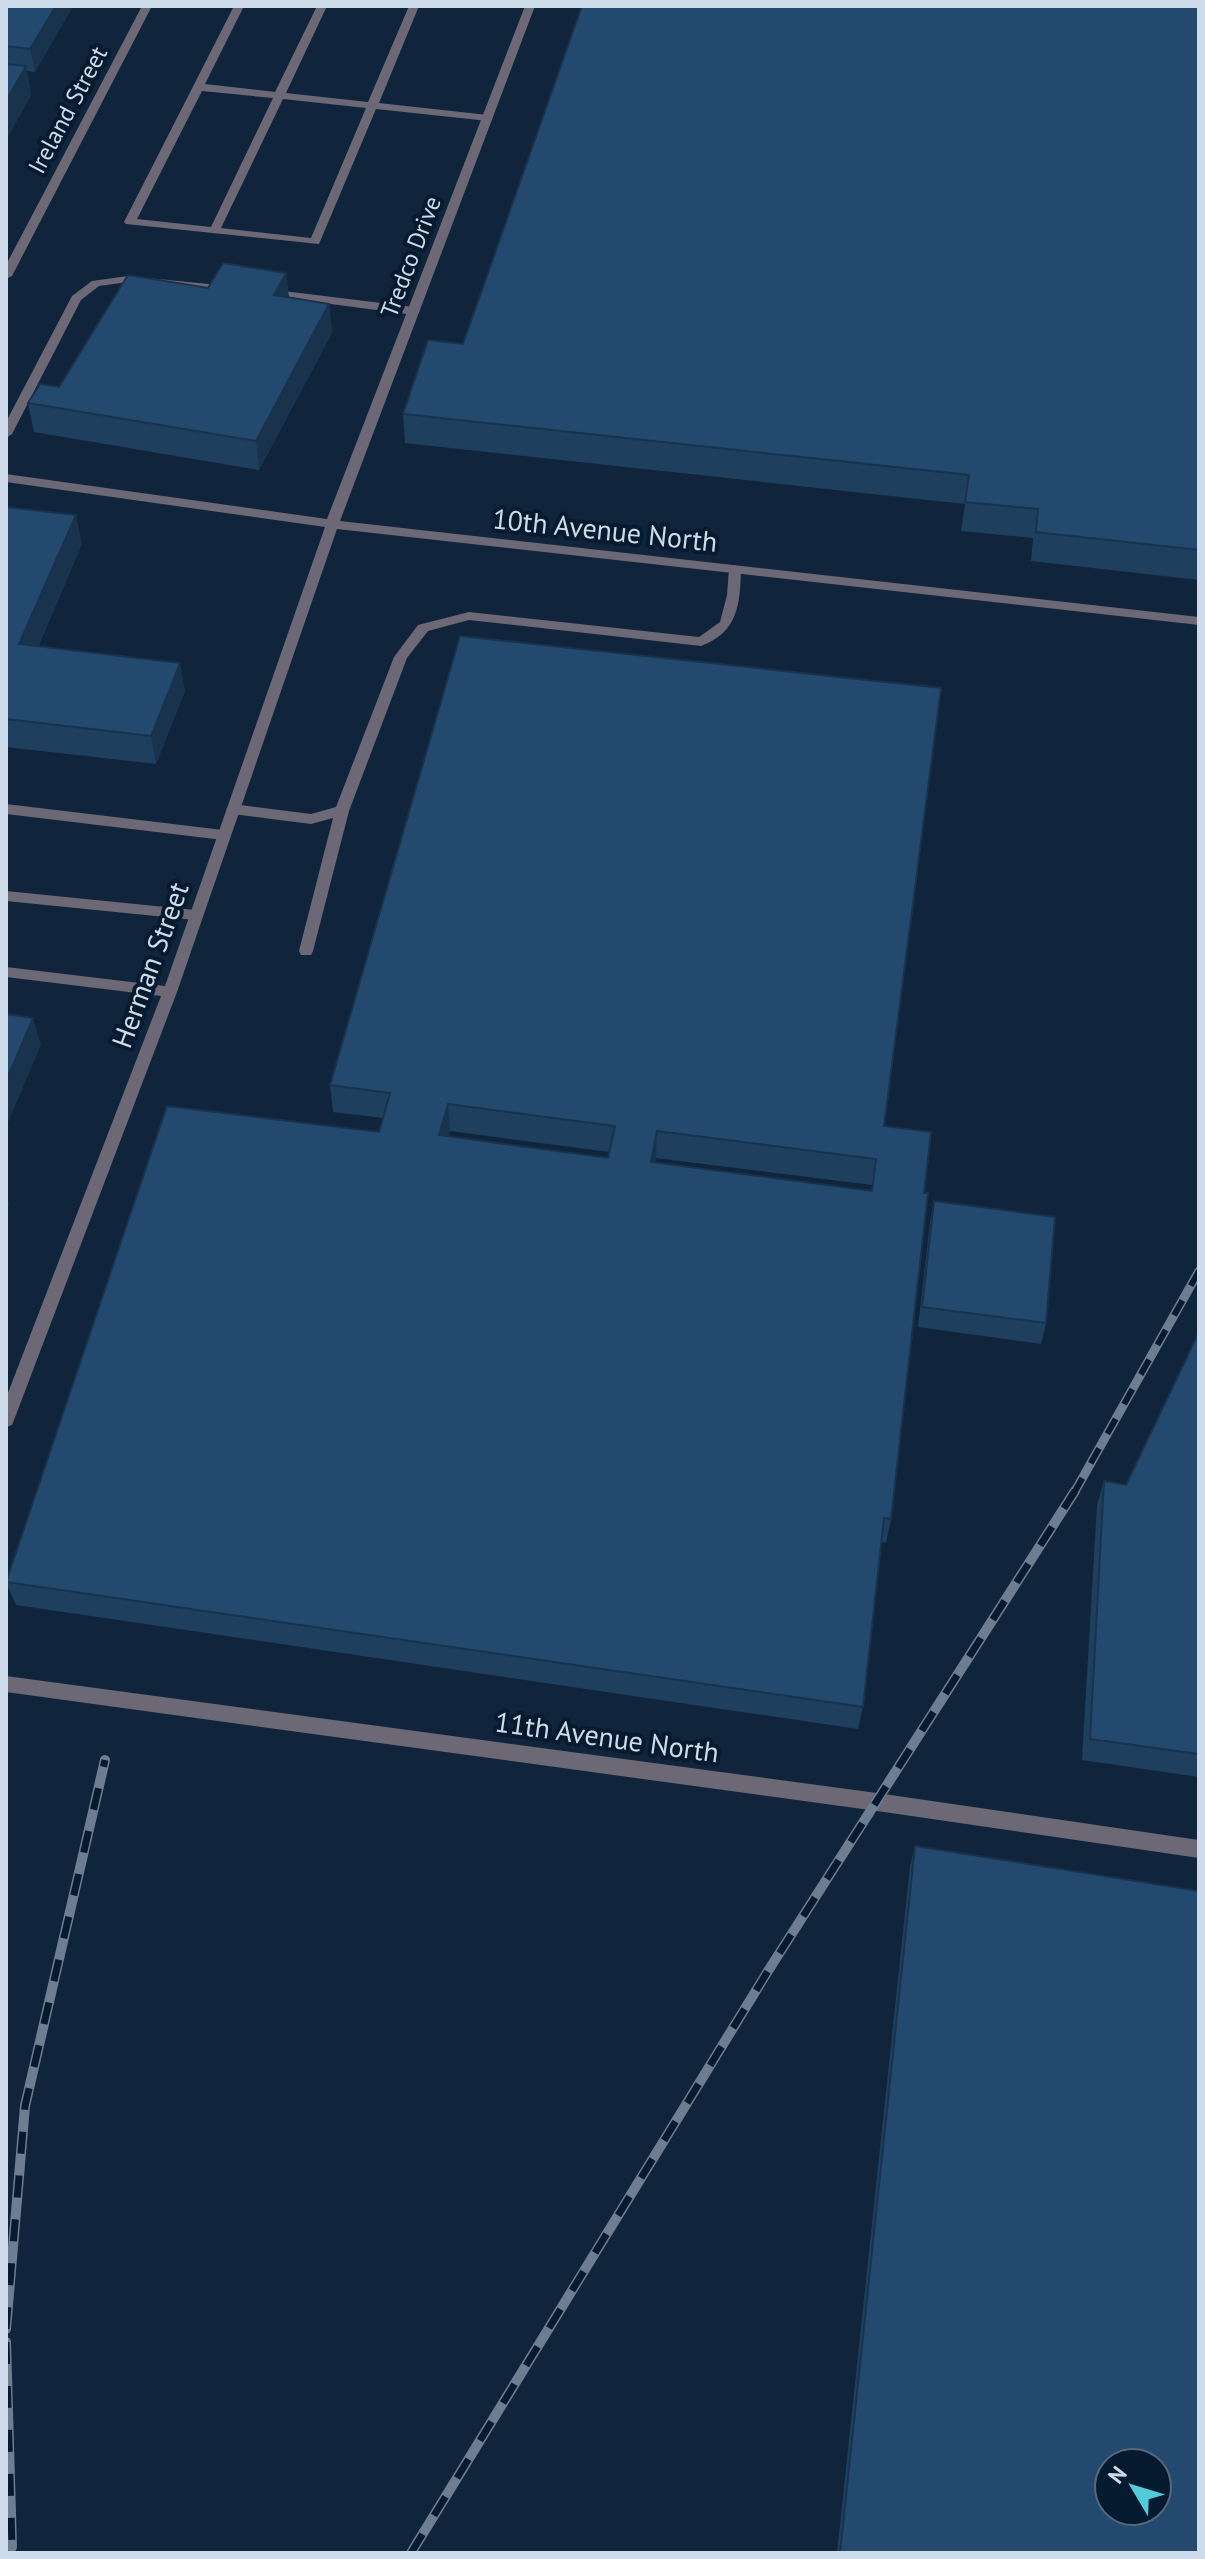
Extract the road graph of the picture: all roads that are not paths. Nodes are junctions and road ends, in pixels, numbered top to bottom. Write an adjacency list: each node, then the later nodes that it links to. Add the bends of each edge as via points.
1 (147, 6): 11 (street, Ireland Street)
2 (239, 6): 6 (street)
3 (322, 6): 7 (street)
4 (414, 6): 8 (street)
5 (530, 6): 9 (street, Tredco Drive)
6 (198, 87): 7 (street); 10 (street, via 130,222)
7 (280, 94): 8 (street); 10 (street)
8 (373, 105): 9 (street); 10 (street, via 315,242)
9 (488, 118): 14 (street, Tredco Drive)
10 (214, 232)
11 (6, 276)
12 (236, 290): 15 (street, via 128,279 96,283 76,298)
13 (251, 292): 14 (street)
14 (414, 311): 17 (street, Tredco Drive)
15 (6, 434)
16 (6, 478): 17 (street, 10th Avenue North)
17 (332, 524): 18 (street, 10th Avenue North); 21 (street, Herman Street)
18 (735, 569): 19 (street, 10th Avenue North); 22 (street, via 726,624 701,642 469,616 423,628 401,657)
19 (1199, 621)
20 (6, 809): 23 (street)
21 (233, 809): 22 (street, via 311,819); 23 (street, Herman Street)
22 (342, 811): 26 (street)
23 (223, 835): 25 (street, Herman Street)
24 (6, 896): 25 (street)
25 (195, 915): 28 (street, Herman Street)
26 (306, 951)
27 (6, 972): 28 (street)
28 (170, 992): 29 (street, Herman Street)
29 (6, 1420)
30 (6, 1684): 31 (street, 11th Avenue North)
31 (1199, 1849)

